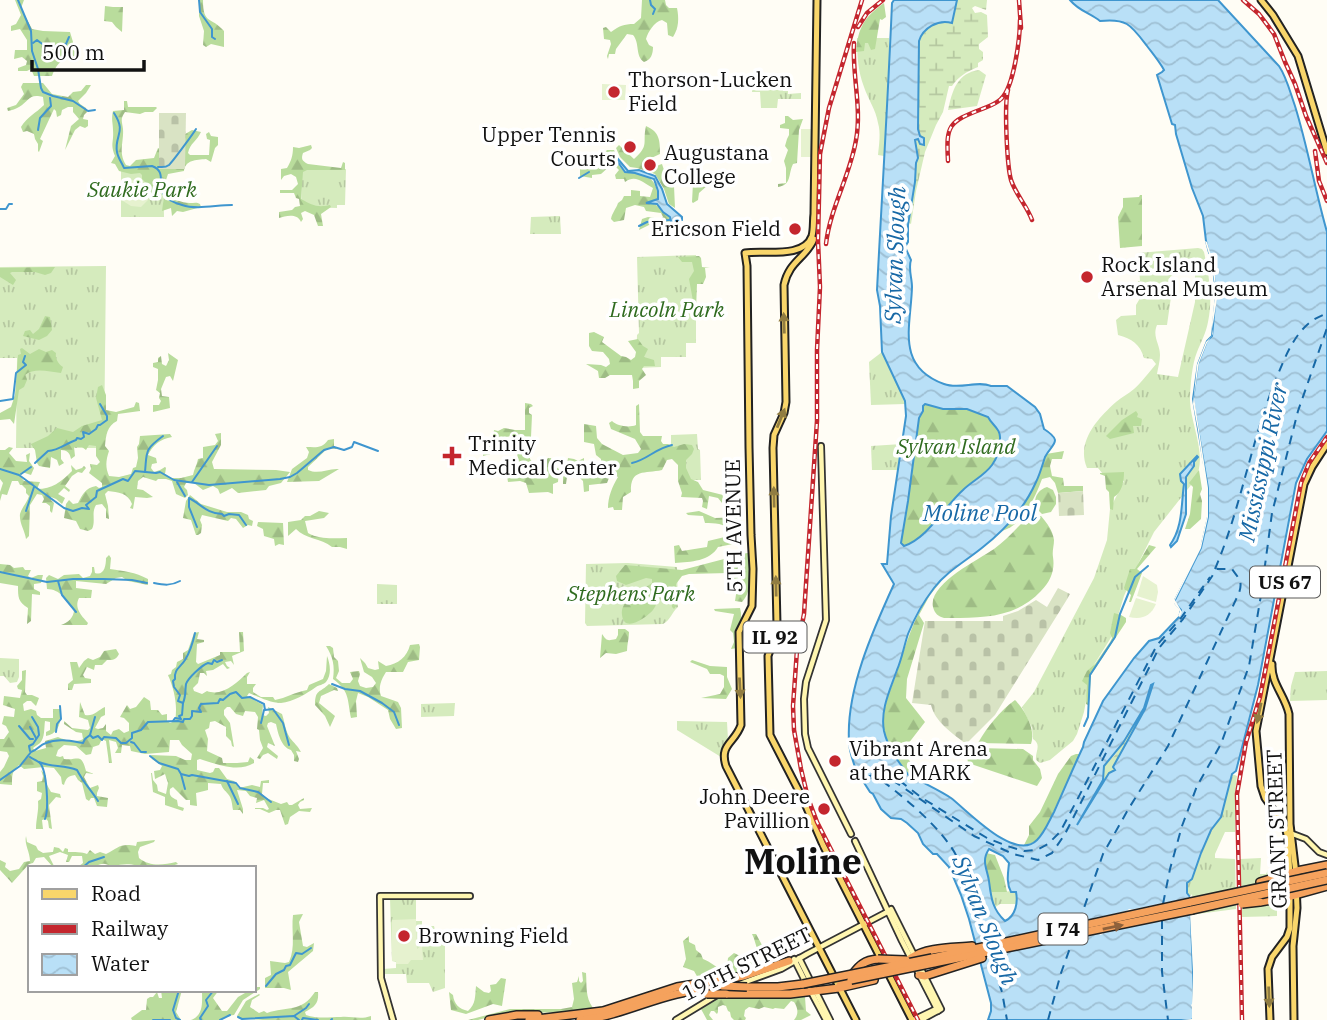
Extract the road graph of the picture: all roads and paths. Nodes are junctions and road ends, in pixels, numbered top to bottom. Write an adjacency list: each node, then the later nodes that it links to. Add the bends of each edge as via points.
1 (818, 0): 4 (main road, IL 92, via 817,220 813,241); 27 (main road, 5TH AVENUE / IL 92, one-way to 27, via 813,233 797,250 746,253 752,606 739,633 740,727 724,755)
2 (1261, 0): 3 (main road, via 1296,53)
3 (1327, 152)
4 (805, 252): 5 (main road, via 793,258); 26 (main road, IL 92, one-way to 4, via 769,734 768,656 777,627 773,446 786,403 784,285 787,273)
5 (782, 254)
6 (1327, 444): 8 (main road, US 67, via 1307,477)
7 (821, 446): 12 (main road, via 825,623 806,679 804,734)
8 (1273, 647): 9 (main road, US 67, via 1272,675); 10 (main road, US 67)
9 (1277, 689): 10 (main road, via 1270,685); 11 (main road, GRANT STREET / US 67, via 1286,702 1289,720)
10 (1264, 691): 11 (main road, US 67, one-way to 11, via 1256,735 1259,778 1265,798)
11 (1289, 833): 14 (main road, via 1306,839); 16 (main road, GRANT STREET / US 67)
12 (851, 834)
13 (855, 841): 25 (main road)
14 (1327, 856)
15 (1327, 865): 16 (highway)
16 (1293, 872): 21 (main road, GRANT STREET / US 67); 24 (highway, bridge)
17 (1327, 873): 24 (highway, I 74, bridge)
18 (1327, 880): 24 (highway, I 74, bridge)
19 (1327, 886): 21 (highway)
20 (470, 895): 22 (main road)
21 (1293, 895): 24 (highway, bridge); 50 (main road, GRANT STREET / US 67, one-way to 50, via 1288,934 1272,957 1268,974); 51 (main road, GRANT STREET / US 67, via 1297,913)
22 (387, 896): 23 (main road); 23 (main road, via 380,896)
23 (379, 905): 42 (main road, via 380,975)
24 (1192, 906): 29 (highway, I 74); 29 (highway, I 74, one-way to 24, via 1023,946)
25 (890, 911): 26 (main road, 19TH STREET); 28 (main road); 30 (main road)
26 (864, 924): 27 (main road, 19TH STREET); 48 (main road, IL 92)
27 (818, 947): 31 (main road, 19TH STREET); 34 (main road, IL 92)
28 (910, 948): 30 (main road); 32 (highway)
29 (970, 953): 32 (highway); 32 (highway, I 74); 33 (highway)
30 (912, 957): 32 (highway); 33 (main road)
31 (796, 958): 37 (main road); 37 (main road); 38 (highway, via 752,974 691,984); 45 (main road, 19TH STREET, via 723,989)
32 (931, 959): 34 (highway, bridge, via 874,980); 34 (highway, bridge, via 867,960 846,982); 37 (highway, bridge)
33 (925, 975): 35 (main road); 35 (highway)
34 (838, 984): 37 (highway); 47 (main road, IL 92)
35 (927, 987): 39 (main road); 40 (main road, via 933,1005)
36 (714, 990): 37 (highway, bridge); 37 (highway, bridge); 37 (highway, bridge, via 783,995); 38 (highway); 38 (highway, via 701,986)
37 (811, 990): 46 (main road); 46 (main road)
38 (673, 992): 41 (highway)
39 (939, 1009): 40 (main road); 49 (main road)
40 (927, 1013): 48 (main road)
41 (579, 1018): 43 (highway, via 517,1015); 44 (highway)
42 (395, 1020)
43 (489, 1020)
44 (529, 1020)
45 (674, 1020)
46 (828, 1020)
47 (856, 1020)
48 (912, 1020)
49 (921, 1020)
50 (1270, 1020)
51 (1294, 1020)

